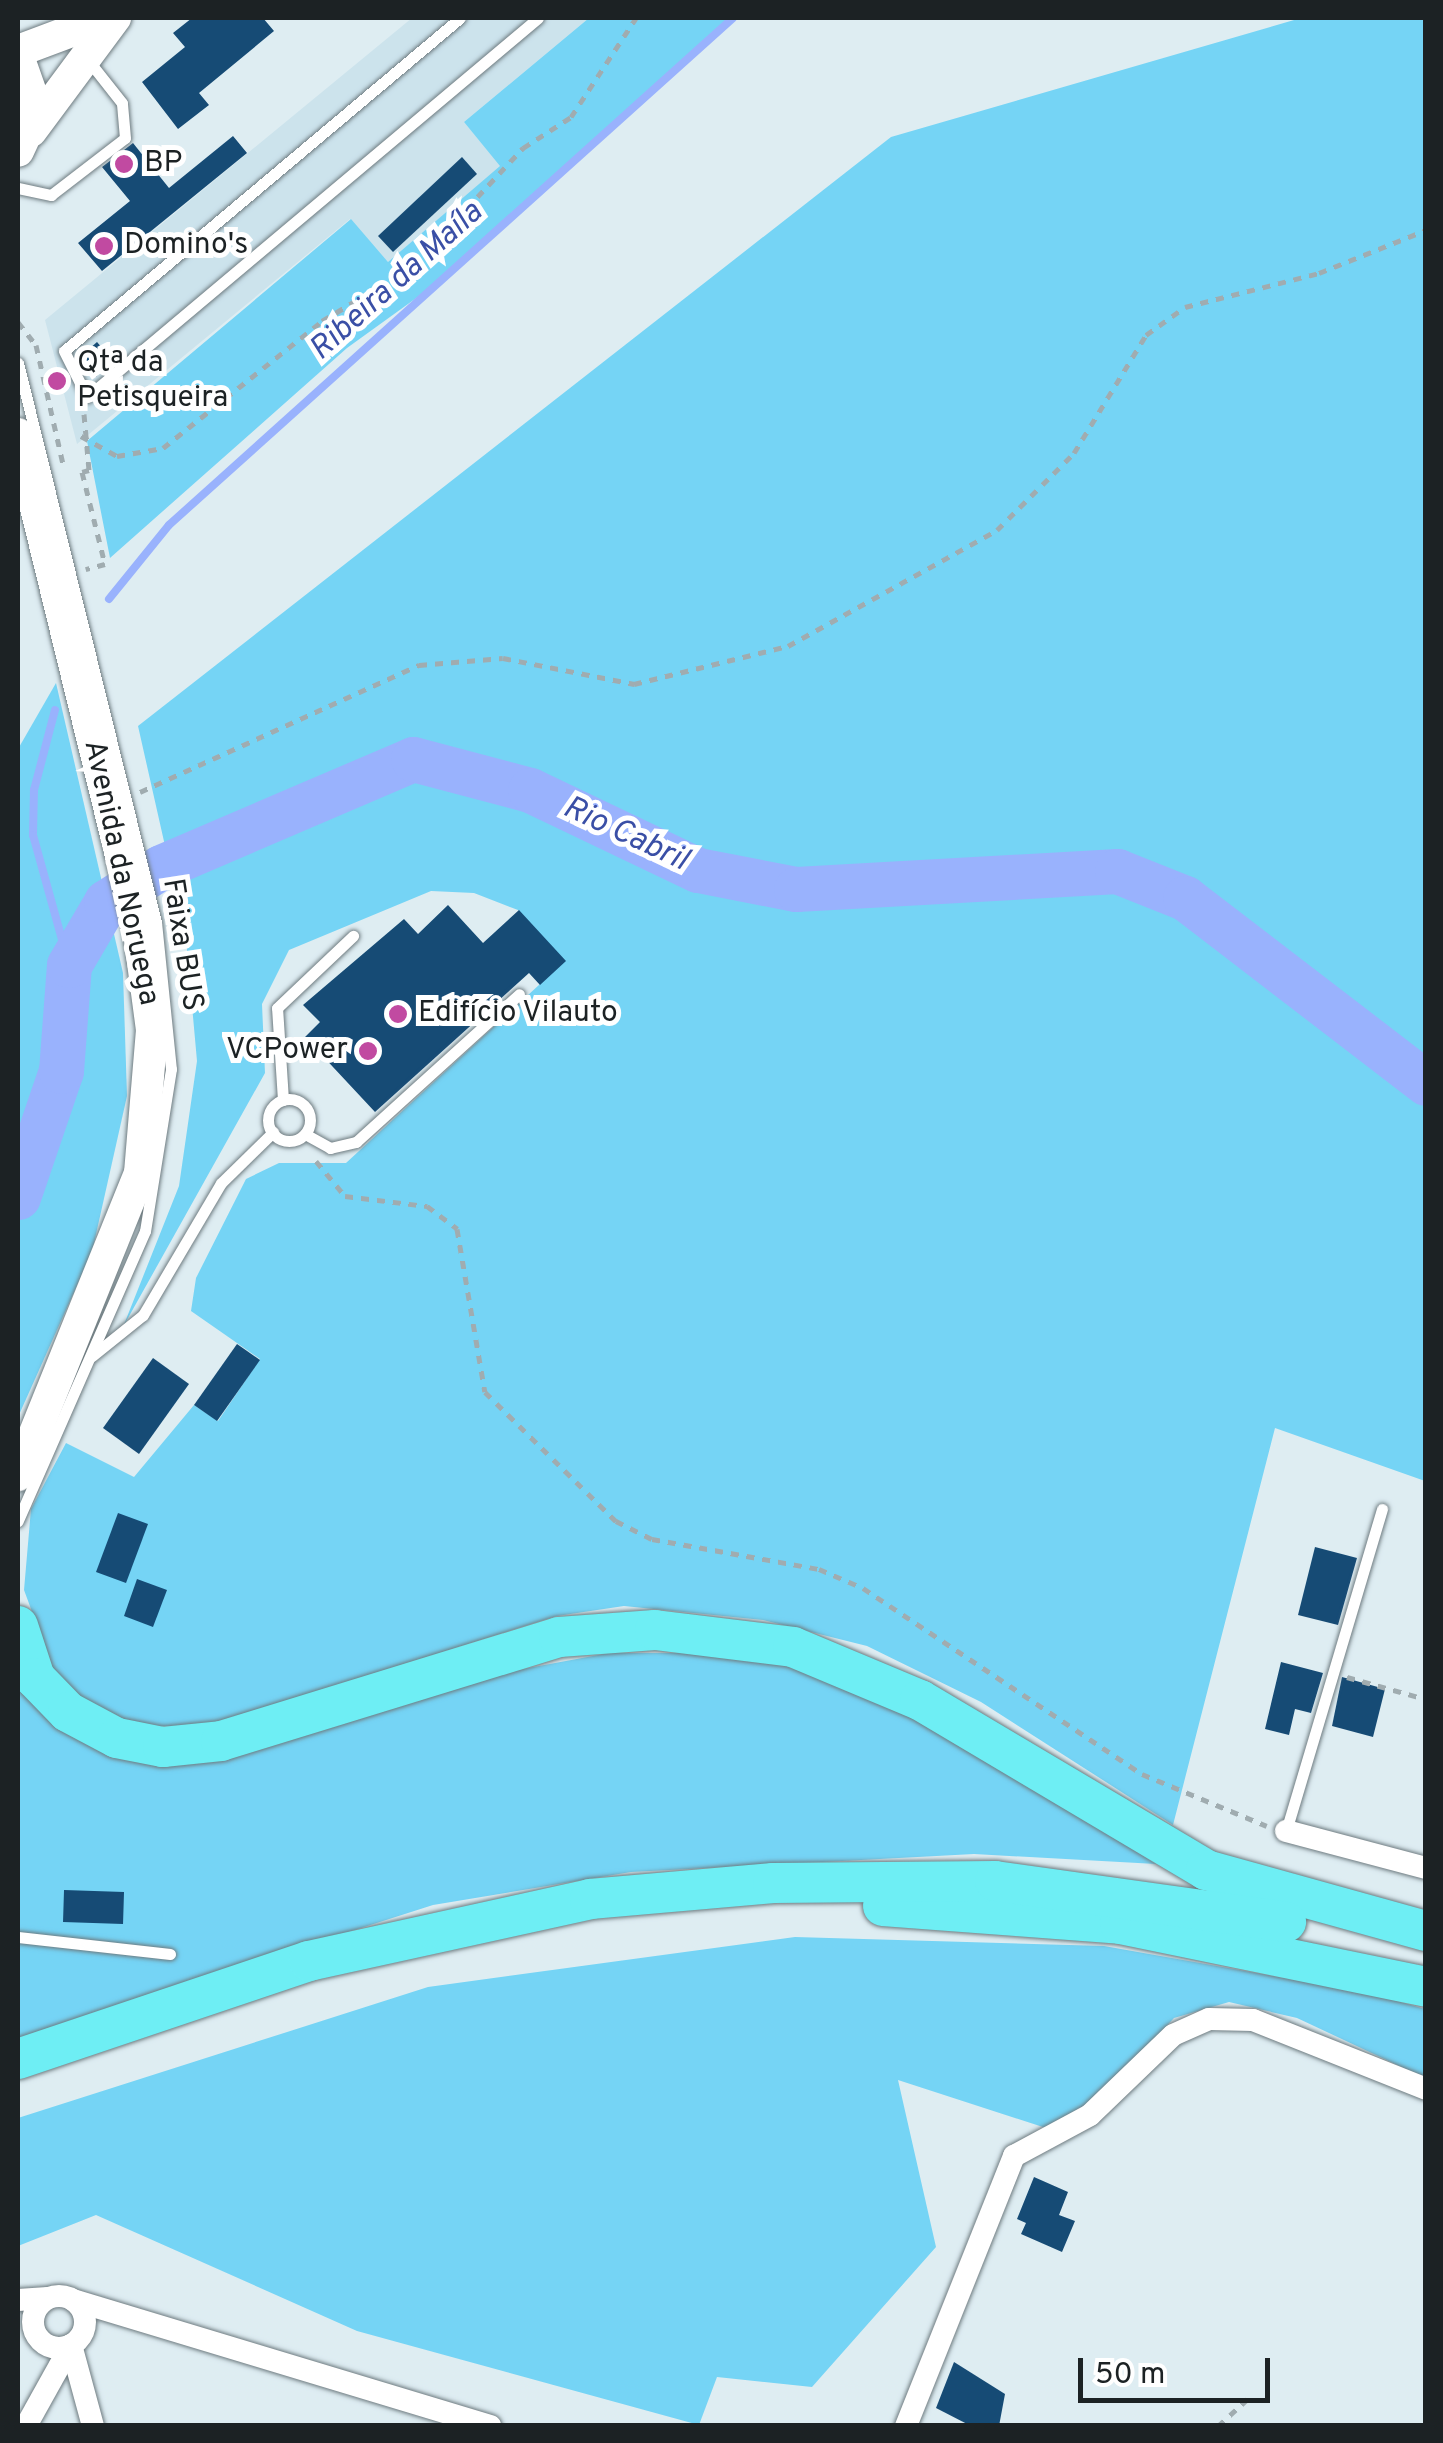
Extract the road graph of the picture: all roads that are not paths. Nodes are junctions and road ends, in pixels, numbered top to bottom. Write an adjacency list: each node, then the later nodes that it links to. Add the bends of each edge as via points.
1 (70, 18): 6 (lane)
2 (106, 18): 7 (main road)
3 (116, 18): 8 (main road)
4 (460, 18): 5 (lane, via 64,352 87,397)
5 (538, 18)
6 (18, 34)
7 (18, 54): 9 (main road, via 35,89)
8 (85, 57): 9 (main road); 10 (lane, via 122,103 124,138 52,195)
9 (24, 141)
10 (18, 188)
11 (18, 363): 13 (lane)
12 (18, 434): 13 (main road, Avenida da Noruega)
13 (117, 799): 19 (main road, Avenida da Noruega, via 147,924 152,1030 140,1173)
14 (353, 936): 16 (lane, via 277,1008)
15 (519, 994): 18 (lane, via 356,1142 330,1148)
16 (282, 1100): 17 (lane, via 269,1113); 18 (lane, via 308,1111)
17 (273, 1132): 18 (lane); 19 (lane, via 221,1183 149,1307)
18 (302, 1136)
19 (76, 1366): 20 (main road, Avenida da Noruega); 22 (lane)
20 (18, 1475)
21 (1382, 1509): 24 (lane)
22 (18, 1522)
23 (18, 1626): 26 (highway, via 35,1678 68,1712 117,1738 163,1747 221,1740 559,1637 656,1630 752,1638 892,1685 1206,1870)
24 (1286, 1831): 25 (street)
25 (1426, 1868)
26 (1426, 1931)
27 (18, 1938): 28 (lane)
28 (170, 1954)
29 (1426, 1960): 31 (highway, via 1295,1924 1107,1890 940,1879 754,1884 554,1904 388,1939)
30 (1426, 1987): 32 (highway, via 1281,1952 1026,1913 886,1906 710,1913 426,1957)
31 (18, 2058)
32 (18, 2085)
33 (1426, 2089): 44 (street, via 1252,2020 1209,2019 1173,2034 1090,2115 1014,2156)
34 (48, 2298): 35 (street); 36 (street); 38 (street)
35 (18, 2300)
36 (74, 2300): 37 (street); 39 (street)
37 (138, 2323): 39 (street); 43 (street)
38 (30, 2325): 39 (street); 40 (street)
39 (77, 2338): 40 (street); 42 (street)
40 (48, 2380): 41 (street)
41 (26, 2426)
42 (93, 2426)
43 (490, 2426)
44 (906, 2426)

